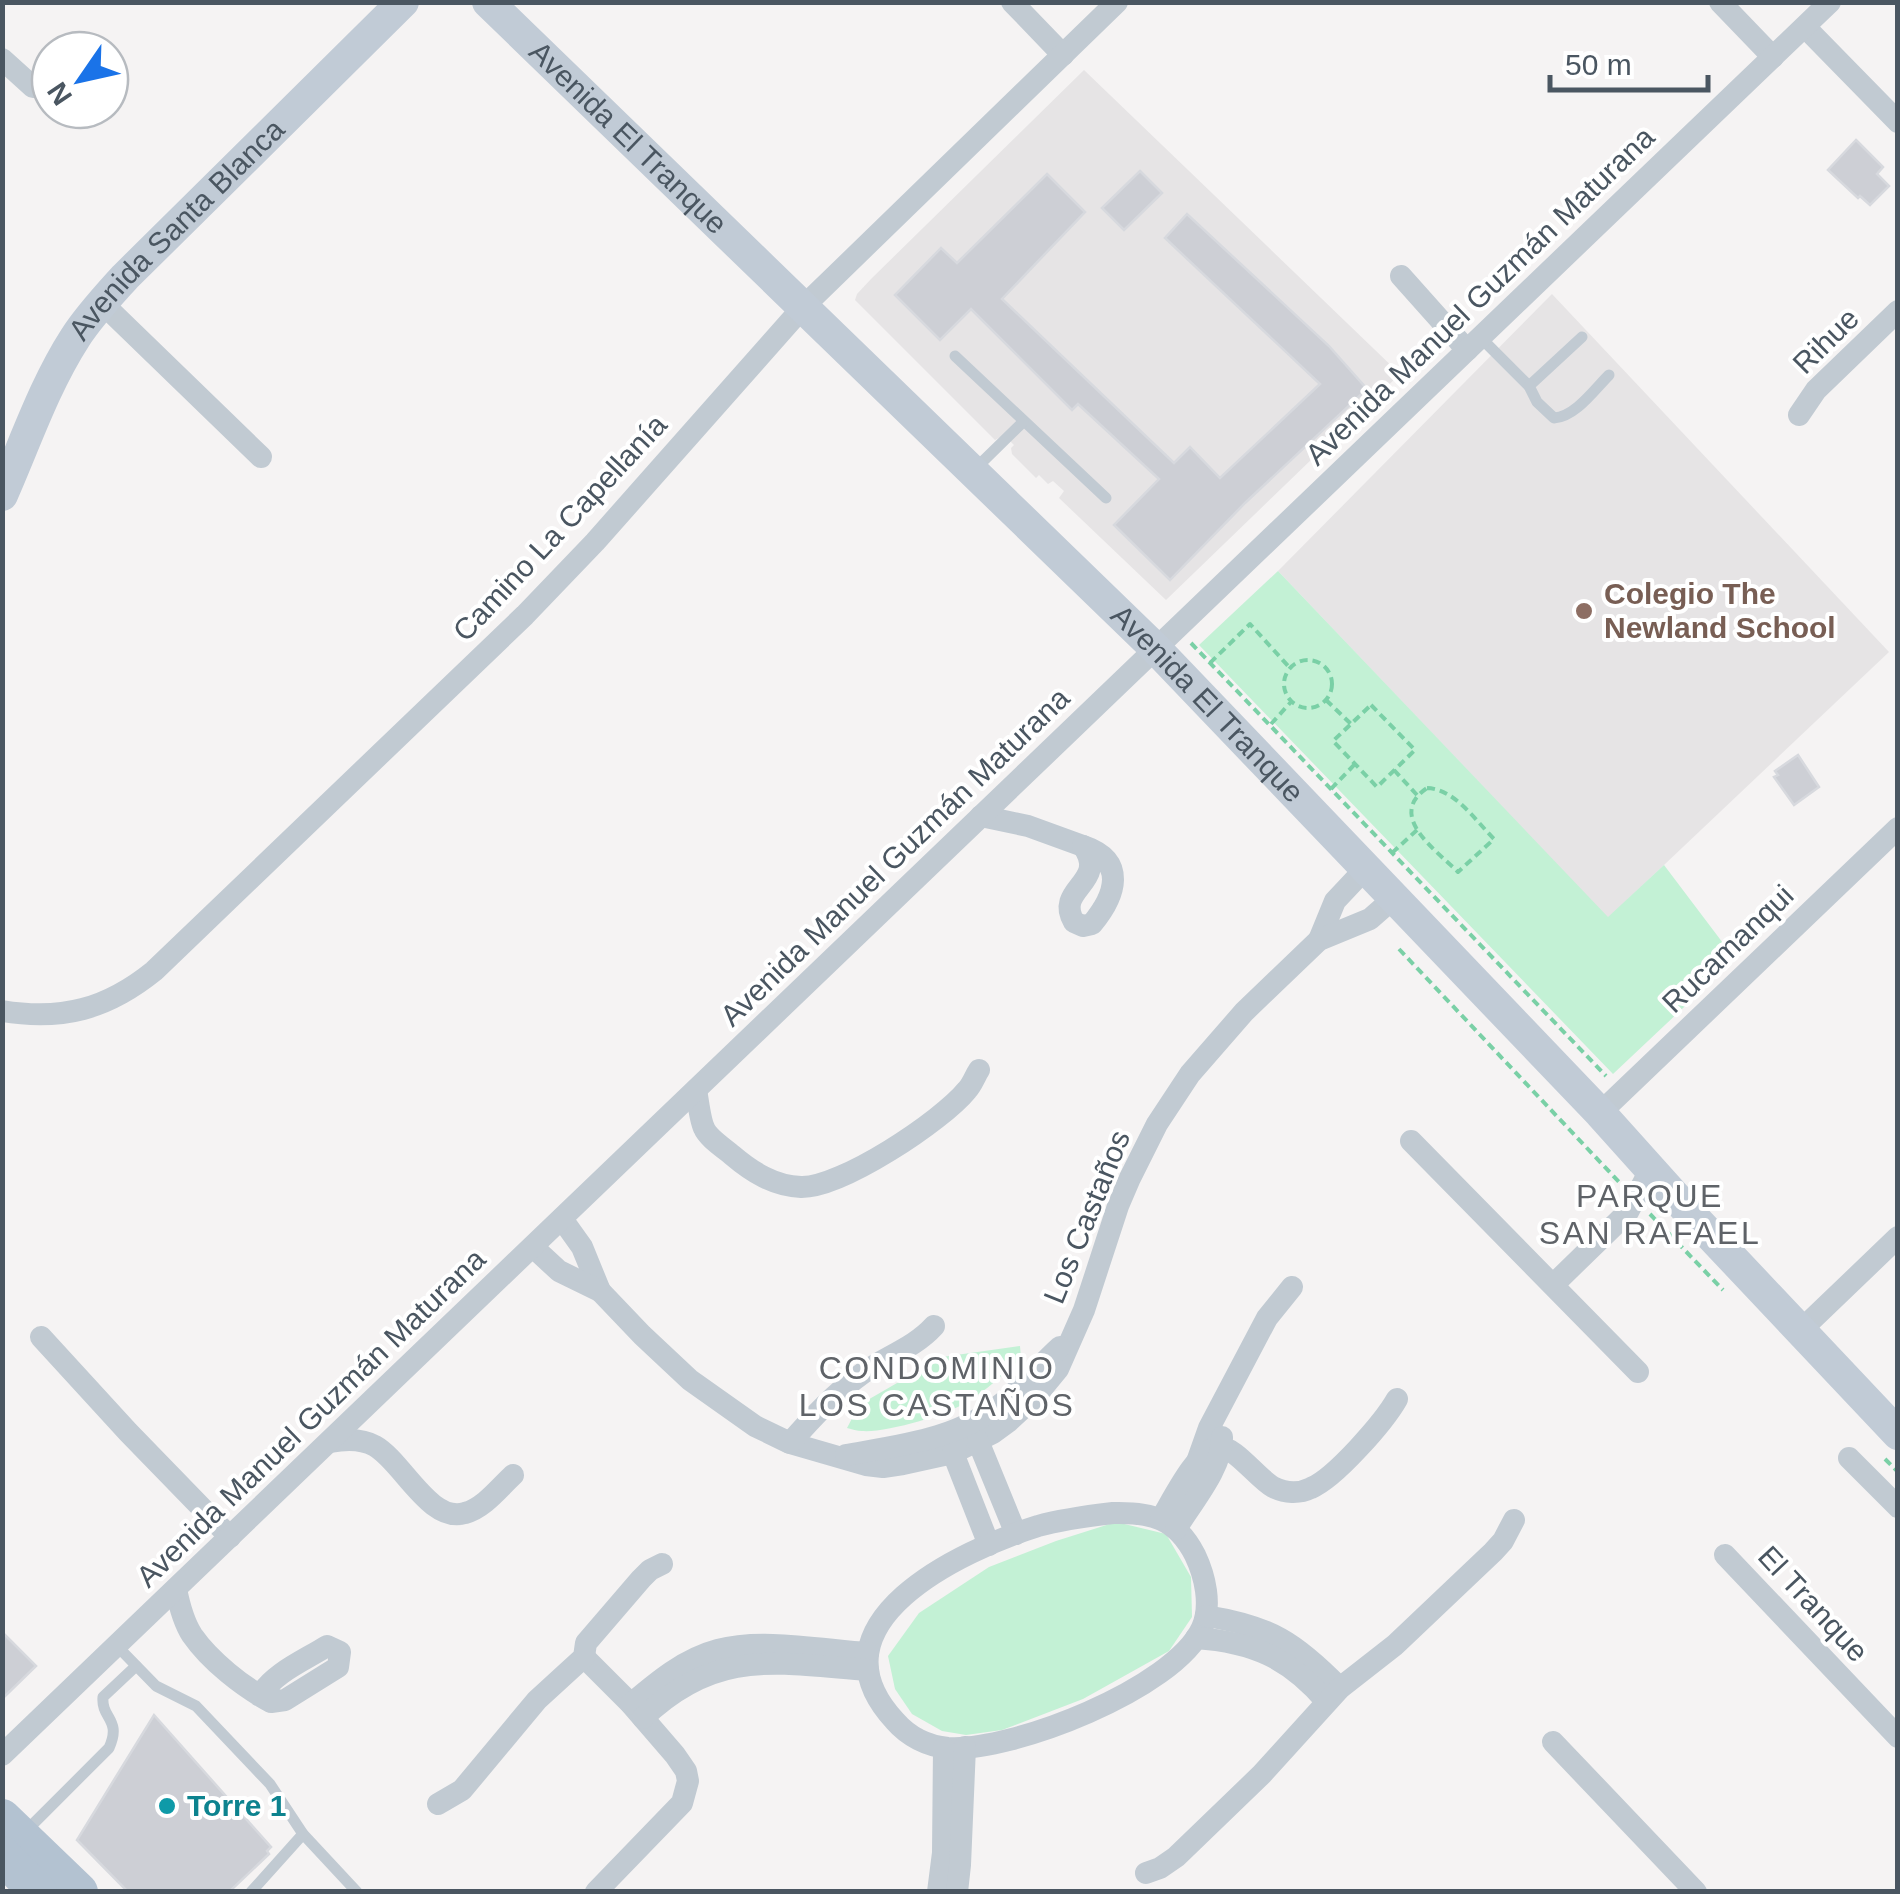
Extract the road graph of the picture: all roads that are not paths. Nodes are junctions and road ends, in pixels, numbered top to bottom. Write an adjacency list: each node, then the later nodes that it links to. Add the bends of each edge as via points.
1 (403, 2): 14 (main road, Avenida Santa Blanca)
2 (488, 2): 15 (main road, Avenida El Tranque)
3 (1012, 2): 8 (street)
4 (1117, 2): 8 (street, Camino La Capellanía)
5 (1720, 2): 9 (street)
6 (1830, 2): 7 (street, Avenida Manuel Guzmán Maturana)
7 (1805, 27): 9 (street, Avenida Manuel Guzmán Maturana); 12 (street)
8 (1062, 55): 15 (street, Camino La Capellanía)
9 (1773, 57): 18 (street, Avenida Manuel Guzmán Maturana)
10 (2, 58): 11 (street)
11 (30, 85)
12 (1898, 122)
13 (1402, 276): 18 (street)
14 (102, 303): 24 (street); 26 (main road, Avenida Santa Blanca, via 55,373)
15 (803, 307): 25 (main road, Avenida El Tranque); 37 (street, Camino La Capellanía, via 537,602 154,971 84,1010 38,1016)
16 (1898, 311): 22 (street, Rihue)
17 (1582, 337): 21 (lane)
18 (1474, 344): 21 (lane); 28 (street, Avenida Manuel Guzmán Maturana)
19 (955, 356): 23 (lane)
20 (1608, 376): 21 (lane, via 1562,418 1554,418)
21 (1529, 386)
22 (1799, 415)
23 (1022, 422): 25 (lane); 27 (lane)
24 (260, 458)
25 (973, 471): 28 (main road, Avenida El Tranque)
26 (2, 495)
27 (1106, 498)
28 (1156, 649): 29 (street, Avenida Manuel Guzmán Maturana); 34 (main road, Avenida El Tranque)
29 (1010, 789): 30 (street, Avenida Manuel Guzmán Maturana); 31 (street)
30 (982, 816): 31 (street); 39 (street, Avenida Manuel Guzmán Maturana)
31 (1028, 826): 33 (street)
32 (1898, 828): 40 (street, Rucamanqui)
33 (1083, 846)
34 (1379, 860): 35 (main road, Avenida El Tranque); 36 (street, Los Castaños, via 1335,901)
35 (1394, 898): 36 (street, Los Castaños, via 1370,918); 40 (main road, Avenida El Tranque)
36 (1319, 940): 60 (street, Los Castaños, via 1190,1074 1130,1178 1070,1337)
37 (2, 1011)
38 (978, 1070): 42 (street, via 934,1120 820,1185 774,1182)
39 (696, 1090): 41 (street, Avenida Manuel Guzmán Maturana); 42 (street)
40 (1600, 1113): 44 (main road, Avenida El Tranque)
41 (663, 1122): 42 (street); 47 (street, Avenida Manuel Guzmán Maturana)
42 (704, 1130)
43 (1411, 1141): 50 (street)
44 (1650, 1170): 45 (main road, Avenida El Tranque); 46 (street)
45 (1678, 1199): 46 (street); 54 (main road, Avenida El Tranque)
46 (1628, 1212): 50 (street)
47 (562, 1219): 49 (street, Avenida Manuel Guzmán Maturana); 52 (street, Los Castaños)
48 (1898, 1238): 54 (street)
49 (533, 1247): 52 (street, Los Castaños, via 559,1271); 57 (street, Avenida Manuel Guzmán Maturana)
50 (1554, 1284): 56 (street)
51 (1292, 1288): 59 (street, via 1267,1318)
52 (600, 1291): 63 (street, Los Castaños, via 690,1380)
53 (934, 1326): 63 (street, via 840,1391)
54 (1800, 1331): 61 (main road, Avenida El Tranque)
55 (41, 1337): 76 (street)
56 (1638, 1372)
57 (378, 1396): 62 (street, Avenida Manuel Guzmán Maturana); 65 (street)
58 (1397, 1399): 70 (street, via 1380,1426 1318,1485 1290,1492)
59 (1221, 1409): 64 (street); 69 (street, via 1204,1438)
60 (969, 1434): 66 (street); 67 (street, Los Castaños); 75 (street)
61 (1898, 1434)
62 (330, 1442): 65 (street, via 366,1442); 76 (street, Avenida Manuel Guzmán Maturana)
63 (790, 1443): 67 (street, Los Castaños)
64 (1222, 1447): 69 (street, via 1211,1449); 70 (street)
65 (382, 1451): 71 (street, via 440,1511 451,1513 482,1503)
66 (953, 1453): 67 (street, Los Castaños, via 883,1466); 77 (street)
67 (836, 1456)
68 (1849, 1458): 72 (street)
69 (1204, 1467): 70 (street); 74 (street)
70 (1253, 1472)
71 (513, 1474)
72 (1898, 1507)
73 (1514, 1520): 89 (street, via 1479,1566)
74 (1168, 1524): 75 (street, via 1140,1512 1100,1514); 81 (street, via 1198,1562)
75 (1016, 1534): 77 (street)
76 (230, 1537): 80 (street, Avenida Manuel Guzmán Maturana)
77 (988, 1545): 87 (street, via 896,1601 870,1639)
78 (1725, 1555): 92 (street, El Tranque)
79 (662, 1564): 86 (street, via 645,1574 589,1639)
80 (176, 1589): 82 (street, Avenida Manuel Guzmán Maturana); 83 (street)
81 (1206, 1616): 84 (street); 89 (street, via 1244,1624 1304,1652)
82 (142, 1622): 83 (street); 85 (street, Avenida Manuel Guzmán Maturana)
83 (192, 1635): 90 (street)
84 (1196, 1638): 89 (street, via 1268,1654); 94 (street, via 1168,1666 1092,1711 1020,1736)
85 (117, 1646): 88 (lane); 95 (street, Avenida Manuel Guzmán Maturana)
86 (584, 1657): 91 (street); 96 (street, via 537,1700 462,1790)
87 (868, 1662): 91 (street, via 758,1645 727,1648 688,1662 652,1686); 94 (street, via 874,1691 895,1721 915,1738)
88 (136, 1666): 97 (lane, via 156,1686 196,1706 270,1784); 98 (lane, via 103,1697 114,1724 109,1748)
89 (1333, 1694): 99 (street, via 1262,1774 1176,1856)
90 (260, 1696)
91 (637, 1711): 104 (street, via 681,1762 687,1790 677,1809)
92 (1898, 1737)
93 (1553, 1742): 107 (street)
94 (954, 1747): 105 (street); 106 (street)
95 (2, 1756)
96 (438, 1804)
97 (303, 1834): 102 (lane); 103 (lane)
98 (9, 1836): 100 (main road); 101 (main road)
99 (1146, 1874)
100 (38, 1892)
101 (80, 1892)
102 (251, 1892)
103 (358, 1892)
104 (596, 1892)
105 (938, 1892)
106 (957, 1892)
107 (1696, 1892)

